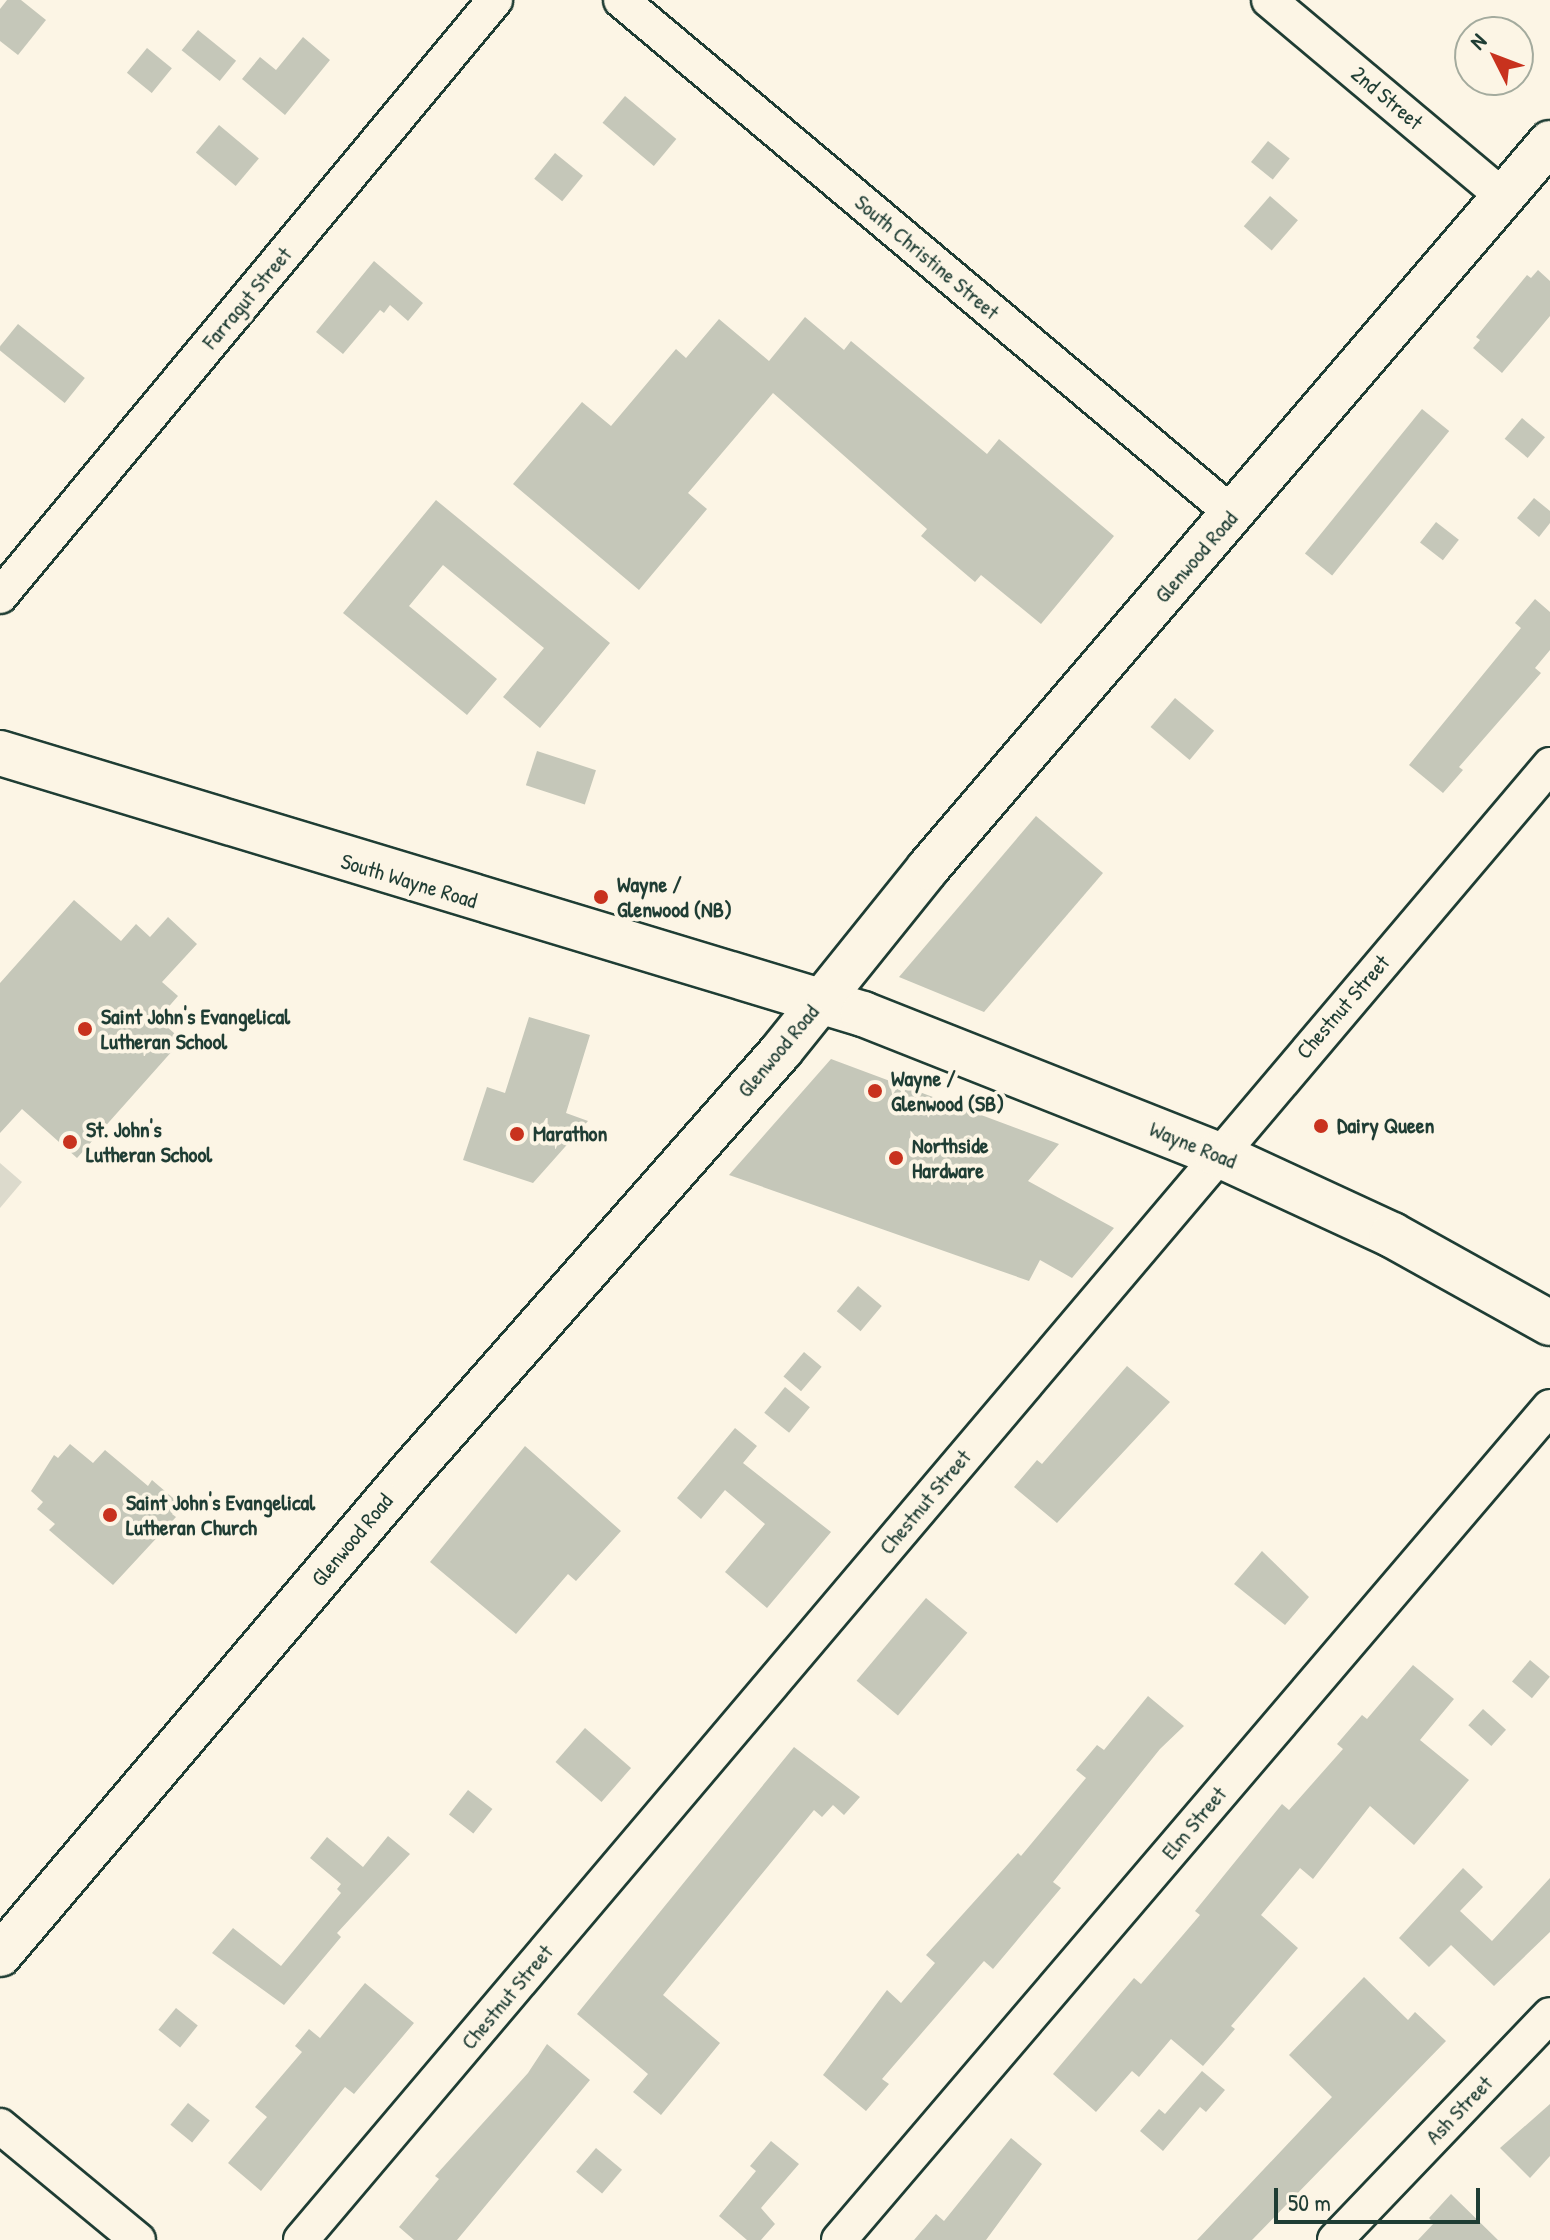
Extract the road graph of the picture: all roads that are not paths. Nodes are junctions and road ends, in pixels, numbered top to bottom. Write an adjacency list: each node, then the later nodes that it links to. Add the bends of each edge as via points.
1 (495, 0): 7 (street, Farragut Street)
2 (621, 0): 6 (street, South Christine Street)
3 (1269, 0): 5 (street, 2nd Street)
4 (1550, 142): 5 (street, Glenwood Road)
5 (1504, 197): 6 (street, Glenwood Road)
6 (1233, 514): 10 (street, Glenwood Road)
7 (0, 596)
8 (0, 753): 10 (main road, South Wayne Road, via 272,840)
9 (1550, 765): 11 (street, Chestnut Street)
10 (820, 1001): 11 (main road, Wayne Road); 14 (street, Glenwood Road, via 418,1462)
11 (1217, 1154): 12 (main road, Wayne Road, via 1392,1235); 18 (street, Chestnut Street, via 1187,1199 1083,1315)
12 (1550, 1323)
13 (1550, 1407): 19 (street, Elm Street)
14 (0, 1955)
15 (1550, 2015): 20 (street, Ash Street)
16 (0, 2126): 17 (street)
17 (138, 2240)
18 (301, 2240)
19 (839, 2240)
20 (1335, 2240)

